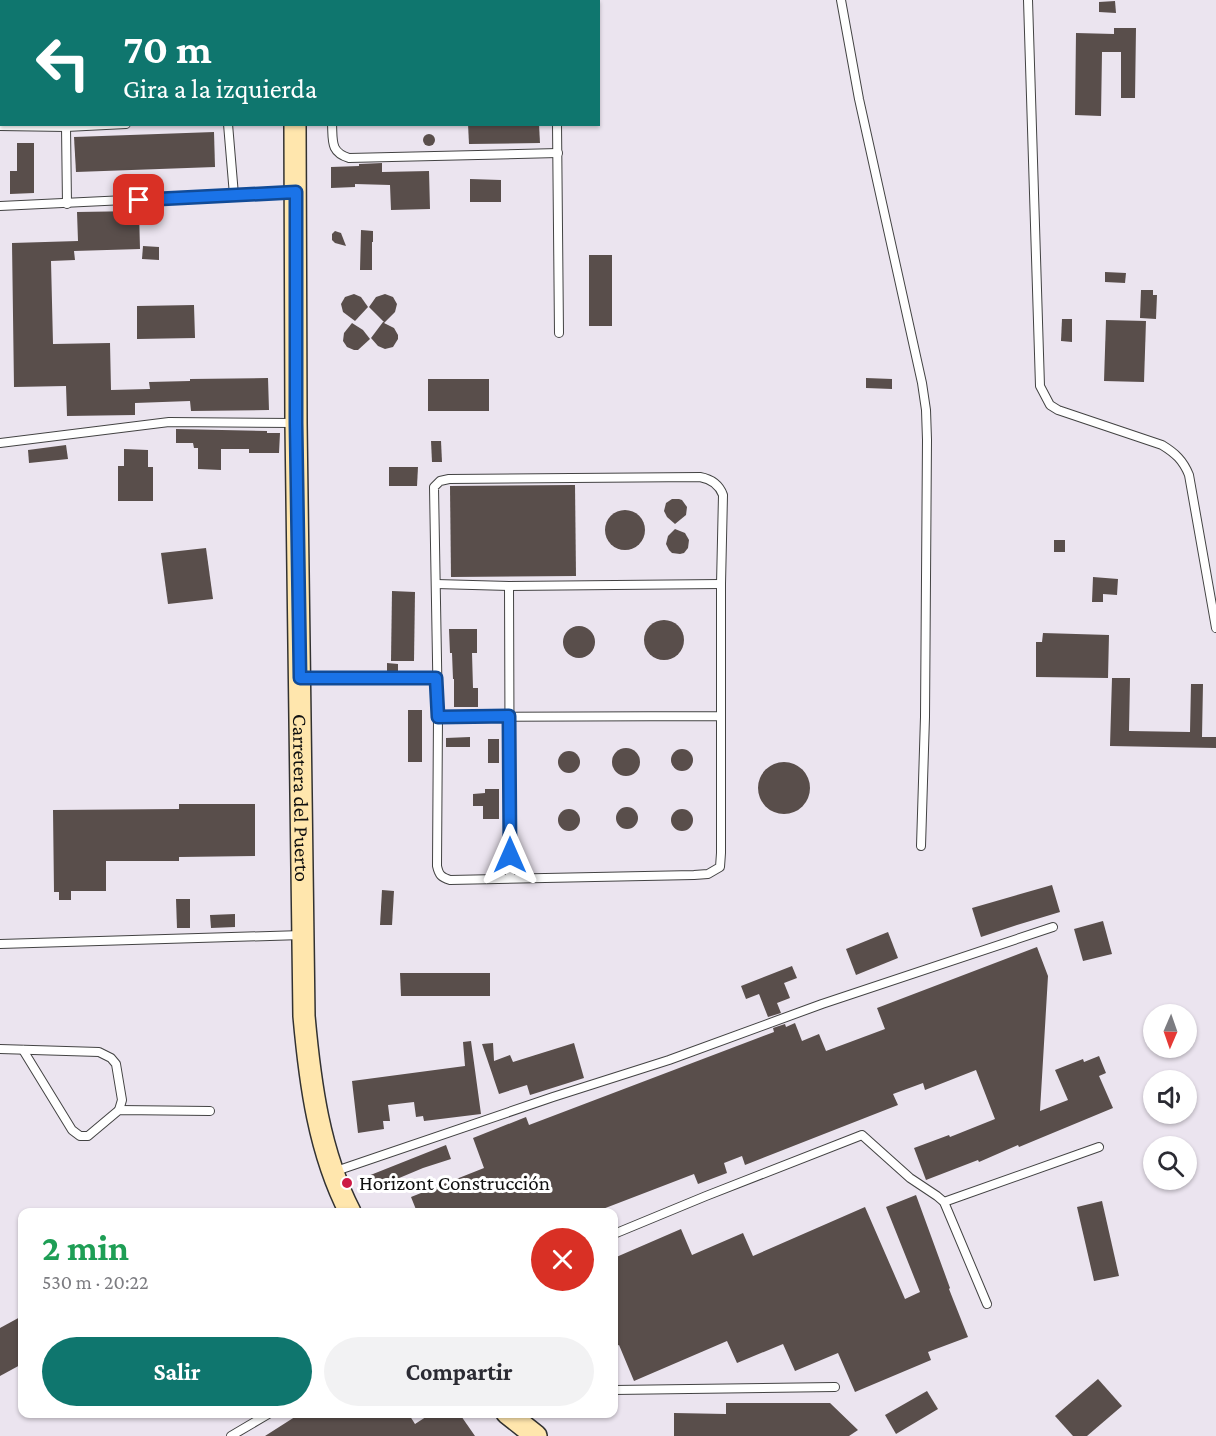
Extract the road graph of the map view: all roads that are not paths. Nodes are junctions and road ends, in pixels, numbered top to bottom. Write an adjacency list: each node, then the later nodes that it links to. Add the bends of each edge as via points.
1 (841, 0): 27 (lane, via 926,410)
2 (1028, 0): 21 (lane, via 1040,386 1050,405 1058,410 1162,445 1184,462)
3 (0, 126): 9 (lane)
4 (78, 126): 9 (lane)
5 (228, 126): 12 (lane)
6 (295, 126): 11 (main road, Carretera del Puerto)
7 (332, 126): 10 (lane, via 336,151 349,158)
8 (557, 126): 10 (lane)
9 (66, 127): 13 (lane)
10 (558, 153): 15 (lane)
11 (296, 192): 12 (lane); 16 (main road, Carretera del Puerto)
12 (234, 195): 13 (lane)
13 (67, 204): 14 (lane)
14 (0, 206)
15 (559, 333)
16 (296, 423): 17 (lane, via 169,422); 22 (main road, Carretera del Puerto)
17 (1, 445)
18 (436, 584): 19 (lane, via 434,487 440,481 700,477 721,487 723,495); 20 (lane); 23 (lane)
19 (721, 584): 20 (lane); 25 (lane)
20 (509, 586): 24 (lane)
21 (1216, 628)
22 (300, 678): 23 (lane); 30 (main road, Carretera del Puerto)
23 (436, 678): 26 (lane)
24 (509, 716): 25 (lane); 26 (lane); 28 (lane)
25 (721, 716): 28 (lane, via 720,867 708,874)
26 (438, 717): 28 (lane, via 439,873 450,880)
27 (921, 846)
28 (510, 878)
29 (1053, 927): 37 (lane)
30 (304, 935): 31 (lane); 37 (main road, Carretera del Puerto, via 308,1062 314,1102)
31 (0, 944)
32 (0, 1049): 33 (lane)
33 (23, 1050): 34 (lane, via 99,1052 111,1058 116,1064 122,1100); 34 (lane, via 72,1130 80,1136 88,1136)
34 (119, 1110): 35 (lane)
35 (210, 1111)
36 (1099, 1147): 38 (lane)
37 (333, 1172): 39 (main road, Carretera del Puerto)
38 (944, 1202): 40 (lane, via 862,1135); 41 (lane)
39 (348, 1208)
40 (618, 1232)
41 (987, 1304)
42 (835, 1388): 43 (lane)
43 (618, 1390)
44 (262, 1418): 46 (lane)
45 (513, 1418): 47 (main road)
46 (231, 1436)
47 (536, 1436)

